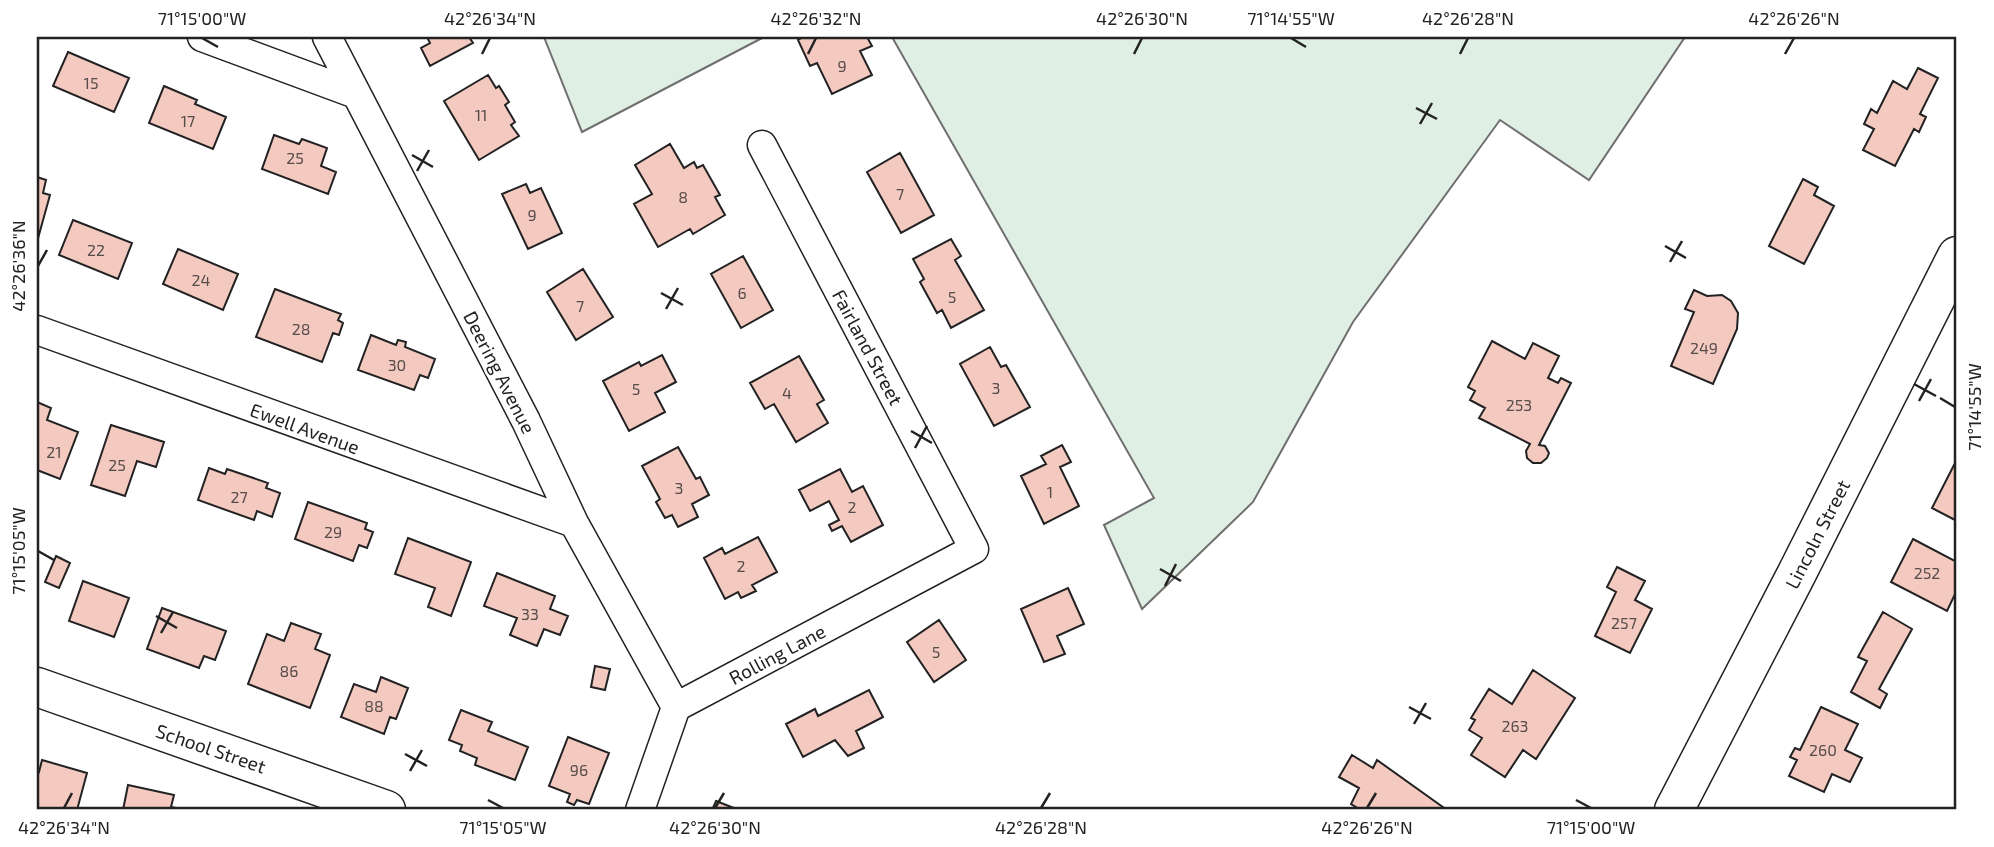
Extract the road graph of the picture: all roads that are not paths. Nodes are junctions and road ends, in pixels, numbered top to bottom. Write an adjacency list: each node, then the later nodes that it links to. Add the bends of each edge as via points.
1 (202, 37): 3 (street)
2 (327, 37): 3 (street, Deering Avenue)
3 (356, 94): 7 (street, Deering Avenue)
4 (762, 145): 8 (street, Fairland Street)
5 (1957, 256): 13 (street, Lincoln Street)
6 (37, 330): 7 (street, Ewell Avenue)
7 (574, 523): 10 (street, Deering Avenue)
8 (974, 549): 10 (street, Rolling Lane)
9 (37, 687): 11 (street, School Street)
10 (676, 707): 12 (street)
11 (386, 810)
12 (640, 810)
13 (1674, 810)

